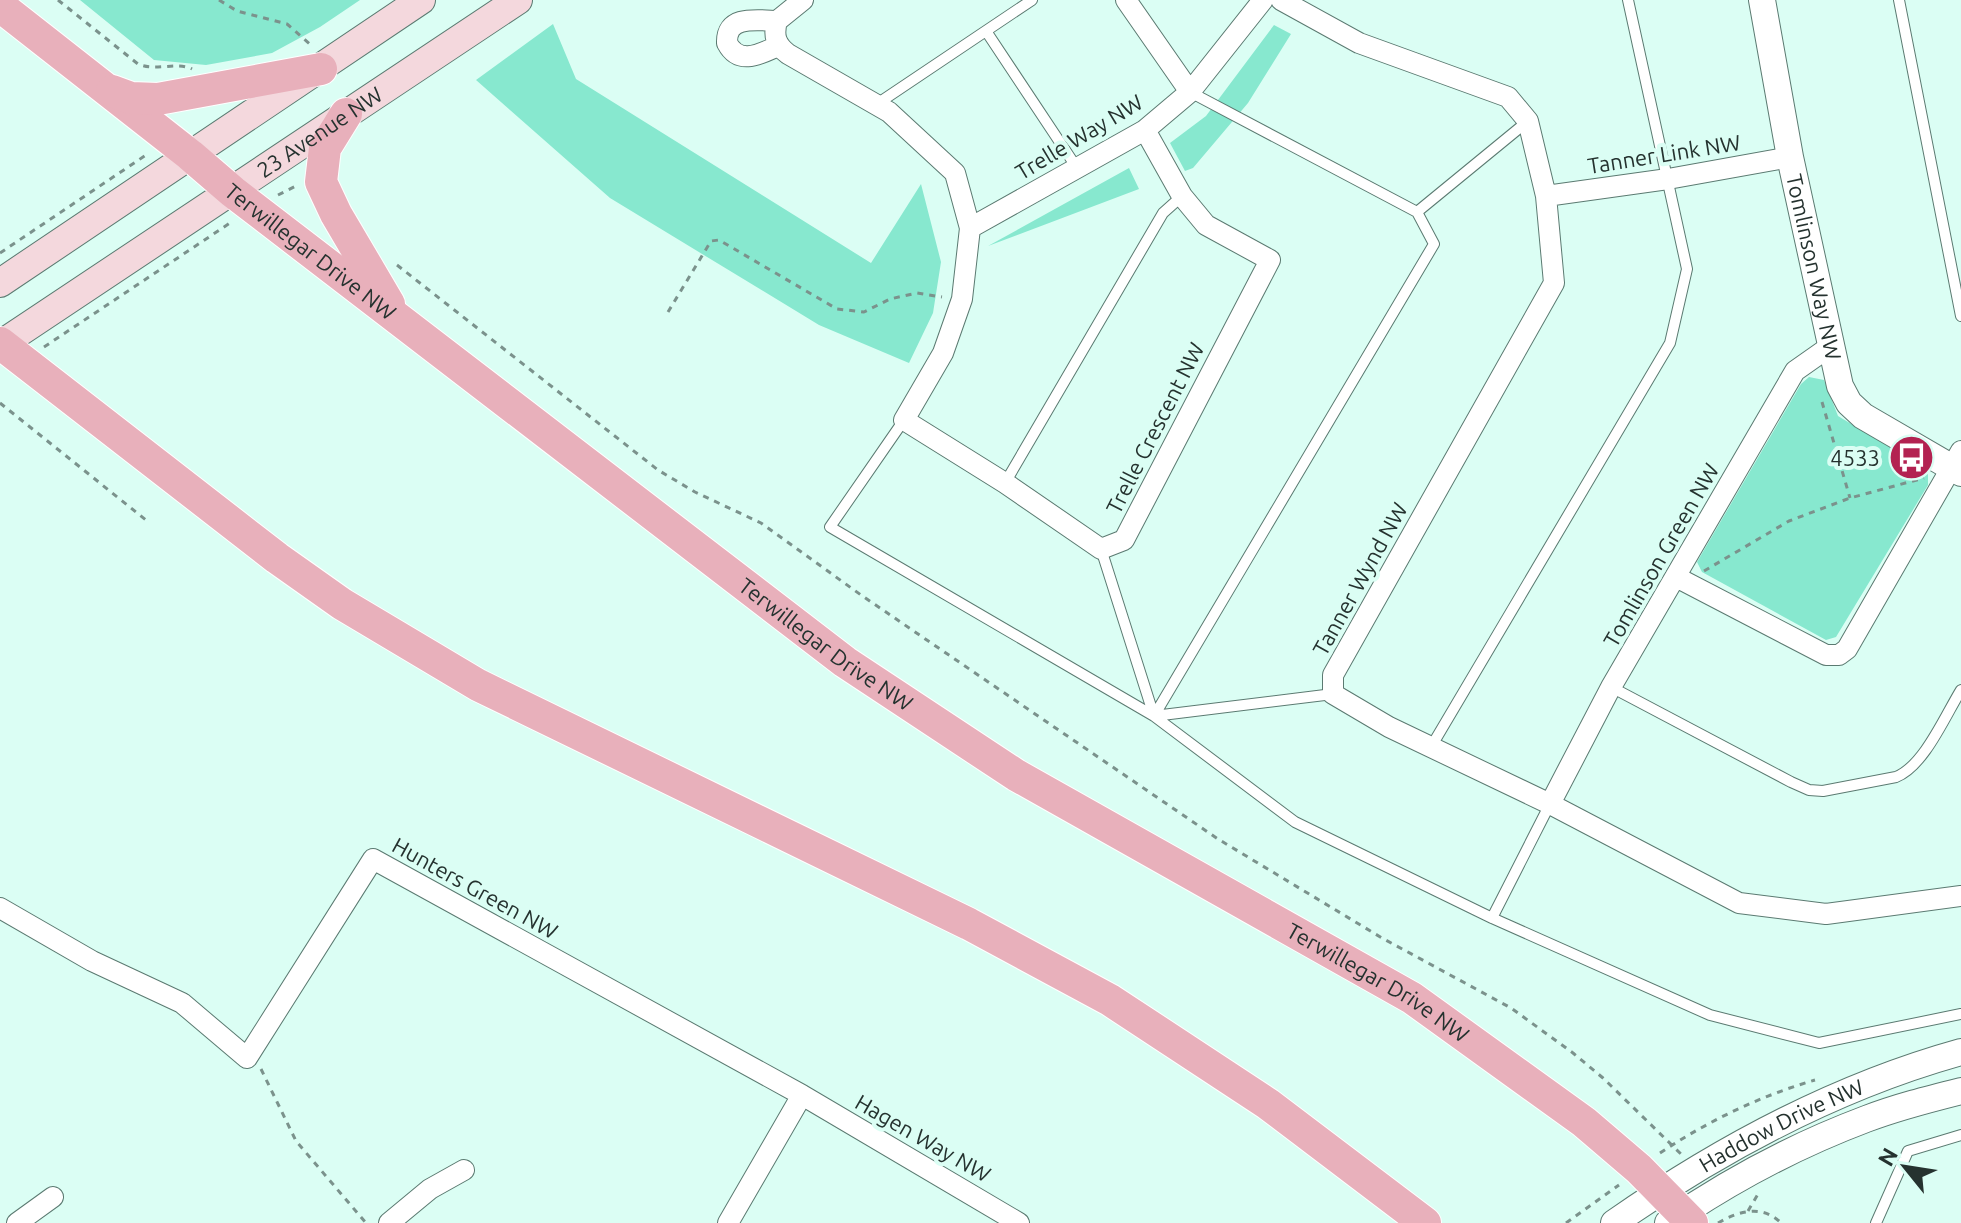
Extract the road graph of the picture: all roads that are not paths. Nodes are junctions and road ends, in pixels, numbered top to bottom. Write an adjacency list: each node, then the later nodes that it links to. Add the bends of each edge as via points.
1 (421, 0): 15 (main road)
2 (518, 0): 19 (main road, 23 Avenue NW)
3 (803, 0): 12 (street)
4 (1032, 0): 13 (lane)
5 (1126, 0): 17 (street)
6 (1263, 0): 17 (street, Trelle Way NW)
7 (1281, 0): 20 (street, via 1359,43 1508,97)
8 (1628, 0): 25 (lane)
9 (1762, 0): 23 (street, Tomlinson Way NW)
10 (1899, 0): 32 (lane)
11 (0, 6): 16 (main road, Terwillegar Drive NW)
12 (777, 21): 14 (street); 14 (street, via 736,23 728,31 727,43 734,53 747,57)
13 (986, 31): 18 (lane); 24 (lane)
14 (778, 46): 18 (street)
15 (316, 57): 16 (main road, via 158,99 131,98); 22 (main road)
16 (98, 85): 22 (main road, Terwillegar Drive NW)
17 (1190, 92): 21 (street, Trelle Way NW); 29 (lane)
18 (877, 104): 30 (street, via 955,173)
19 (346, 114): 28 (main road, 23 Avenue NW); 33 (main road, via 325,148 321,182)
20 (1528, 121): 27 (street, Tanner Wynd NW); 29 (lane)
21 (1145, 130): 24 (street, Trelle Way NW); 26 (street, Trelle Crescent NW)
22 (190, 155): 28 (main road, Terwillegar Drive NW); 31 (main road)
23 (1790, 157): 25 (street, Tanner Link NW); 35 (street, Tomlinson Way NW)
24 (1077, 168): 30 (street, Trelle Way NW)
25 (1668, 179): 27 (street, Tanner Link NW); 45 (lane, via 1687,269 1670,343)
26 (1182, 196): 38 (lane, via 1163,213); 39 (street, Trelle Crescent NW, via 1206,225 1270,260 1124,540)
27 (1546, 196): 43 (street, Tanner Wynd NW, via 1554,283 1333,675)
28 (232, 207): 33 (main road, Terwillegar Drive NW); 34 (main road, 23 Avenue NW)
29 (1417, 212): 44 (lane, via 1434,244)
30 (970, 228): 36 (street, via 962,299 943,353)
31 (0, 283)
32 (1961, 316)
33 (399, 320): 57 (main road, Terwillegar Drive NW, via 845,662 1016,775 1412,998 1584,1122)
34 (0, 344): 63 (main road, via 342,604 478,685 969,924 1110,1000 1268,1104)
35 (1832, 345): 37 (street, Tomlinson Way NW, via 1849,403); 40 (street, Tomlinson Green NW, via 1795,371)
36 (904, 420): 38 (street); 44 (lane, via 830,527)
37 (1950, 467): 40 (street, via 1839,655 1826,655)
38 (1005, 483): 39 (street)
39 (1101, 549): 44 (lane)
40 (1676, 577): 41 (street, Tomlinson Green NW)
41 (1611, 687): 42 (lane, via 1816,791 1906,772); 46 (street, Tomlinson Green NW)
42 (1961, 690)
43 (1333, 694): 44 (lane); 45 (street)
44 (1154, 716): 49 (lane, via 1295,822)
45 (1431, 747): 46 (street)
46 (1550, 804): 47 (street, via 1739,903 1826,914); 49 (lane)
47 (1961, 896)
48 (0, 908): 53 (street, Hunters Green NW, via 92,961 182,1003 247,1058 373,859)
49 (1492, 918): 50 (lane, via 1710,1015 1819,1043)
50 (1961, 1014)
51 (1961, 1052): 57 (street, Haddow Drive NW, via 1883,1078 1725,1151)
52 (1961, 1091): 57 (street, Haddow Drive NW, via 1866,1119)
53 (802, 1095): 58 (street, Hagen Way NW); 61 (street)
54 (1961, 1135): 65 (lane, via 1908,1151)
55 (464, 1170): 60 (street, via 430,1189)
56 (53, 1197): 59 (street)
57 (1676, 1212): 64 (street, Haddow Drive NW)
58 (994, 1216): 62 (street, Hagen Way NW)
59 (17, 1223)
60 (389, 1223)
61 (728, 1223)
62 (1019, 1223)
63 (1425, 1223)
64 (1614, 1223)
65 (1876, 1223)

